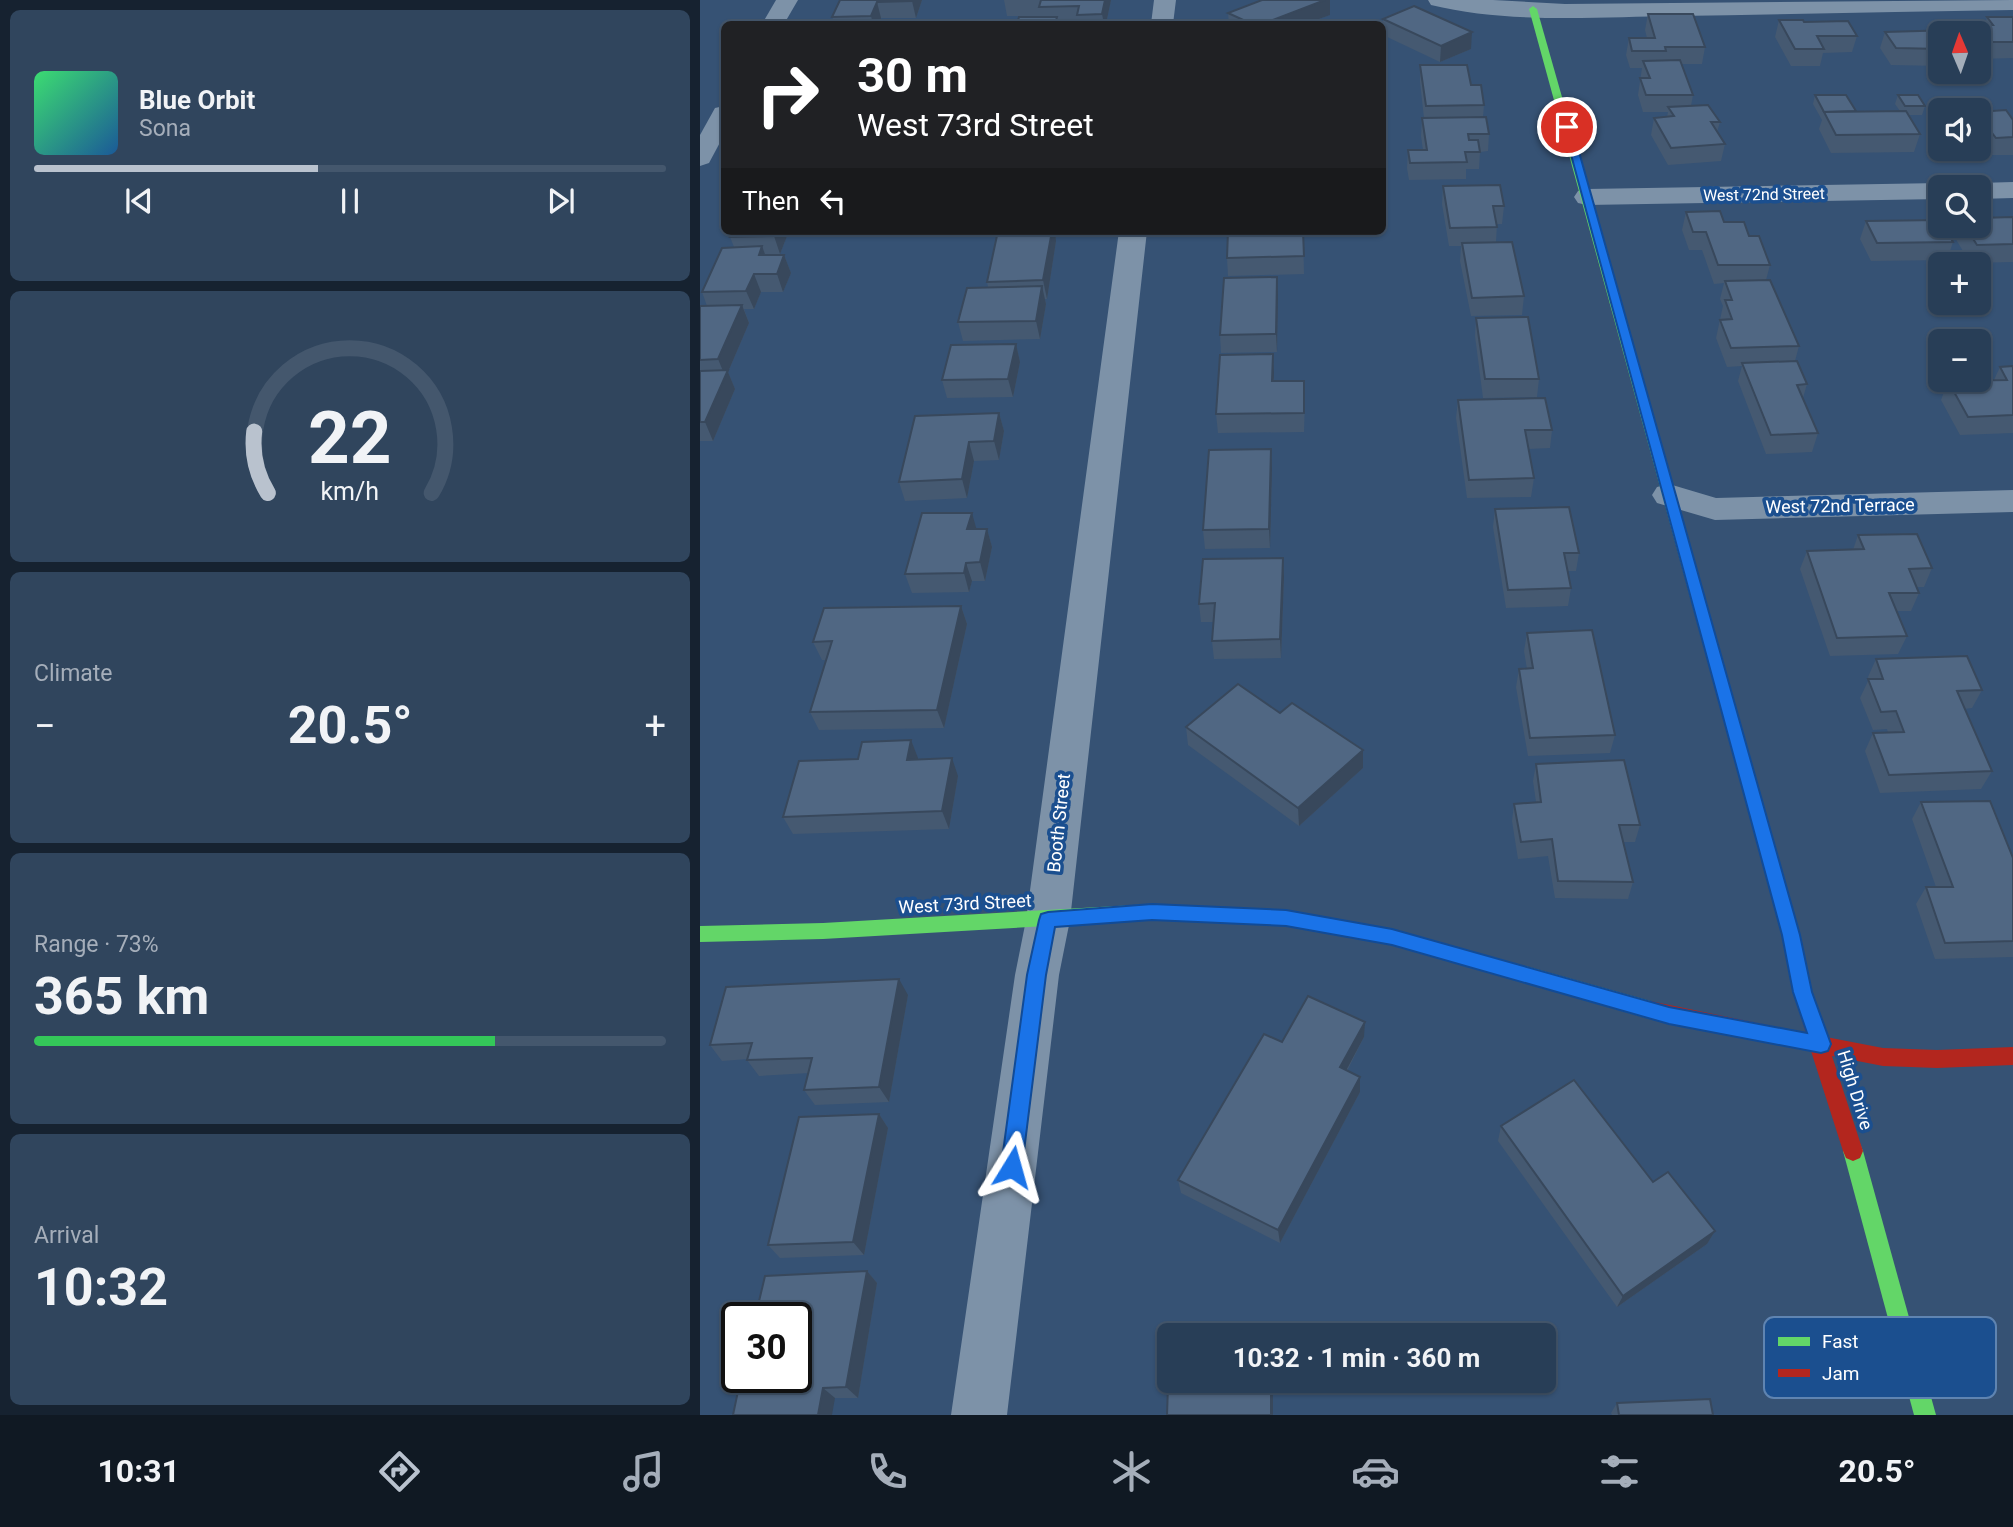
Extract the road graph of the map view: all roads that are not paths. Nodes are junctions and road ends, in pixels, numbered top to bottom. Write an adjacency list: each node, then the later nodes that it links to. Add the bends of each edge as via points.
1 (787, 0): 6 (street)
2 (1165, 0): 7 (street)
3 (1439, 0): 5 (street)
4 (2013, 4): 5 (street)
5 (1533, 9): 13 (street, High Drive)
6 (775, 21)
7 (1162, 21)
8 (721, 119): 9 (street)
9 (700, 158)
10 (2013, 190): 12 (street)
11 (1928, 191): 13 (street, West 72nd Street)
12 (1991, 191)
13 (1587, 197): 15 (street, High Drive)
14 (1133, 235): 17 (street, Booth Street)
15 (1669, 495): 16 (street, West 72nd Terrace, via 1715,509); 19 (street, High Drive, via 1791,935 1802,992)
16 (2013, 501)
17 (1048, 920): 18 (street, West 73rd Street); 19 (street, West 73rd Street, via 1152,912 1286,918 1392,937 1669,1015); 23 (street, Booth Street)
18 (700, 934)
19 (1821, 1044): 20 (street, West 73rd Street, via 1882,1057); 21 (street, High Drive)
20 (2013, 1056)
21 (1898, 1317)
22 (1920, 1398): 24 (street, High Drive)
23 (979, 1415)
24 (1925, 1415)

